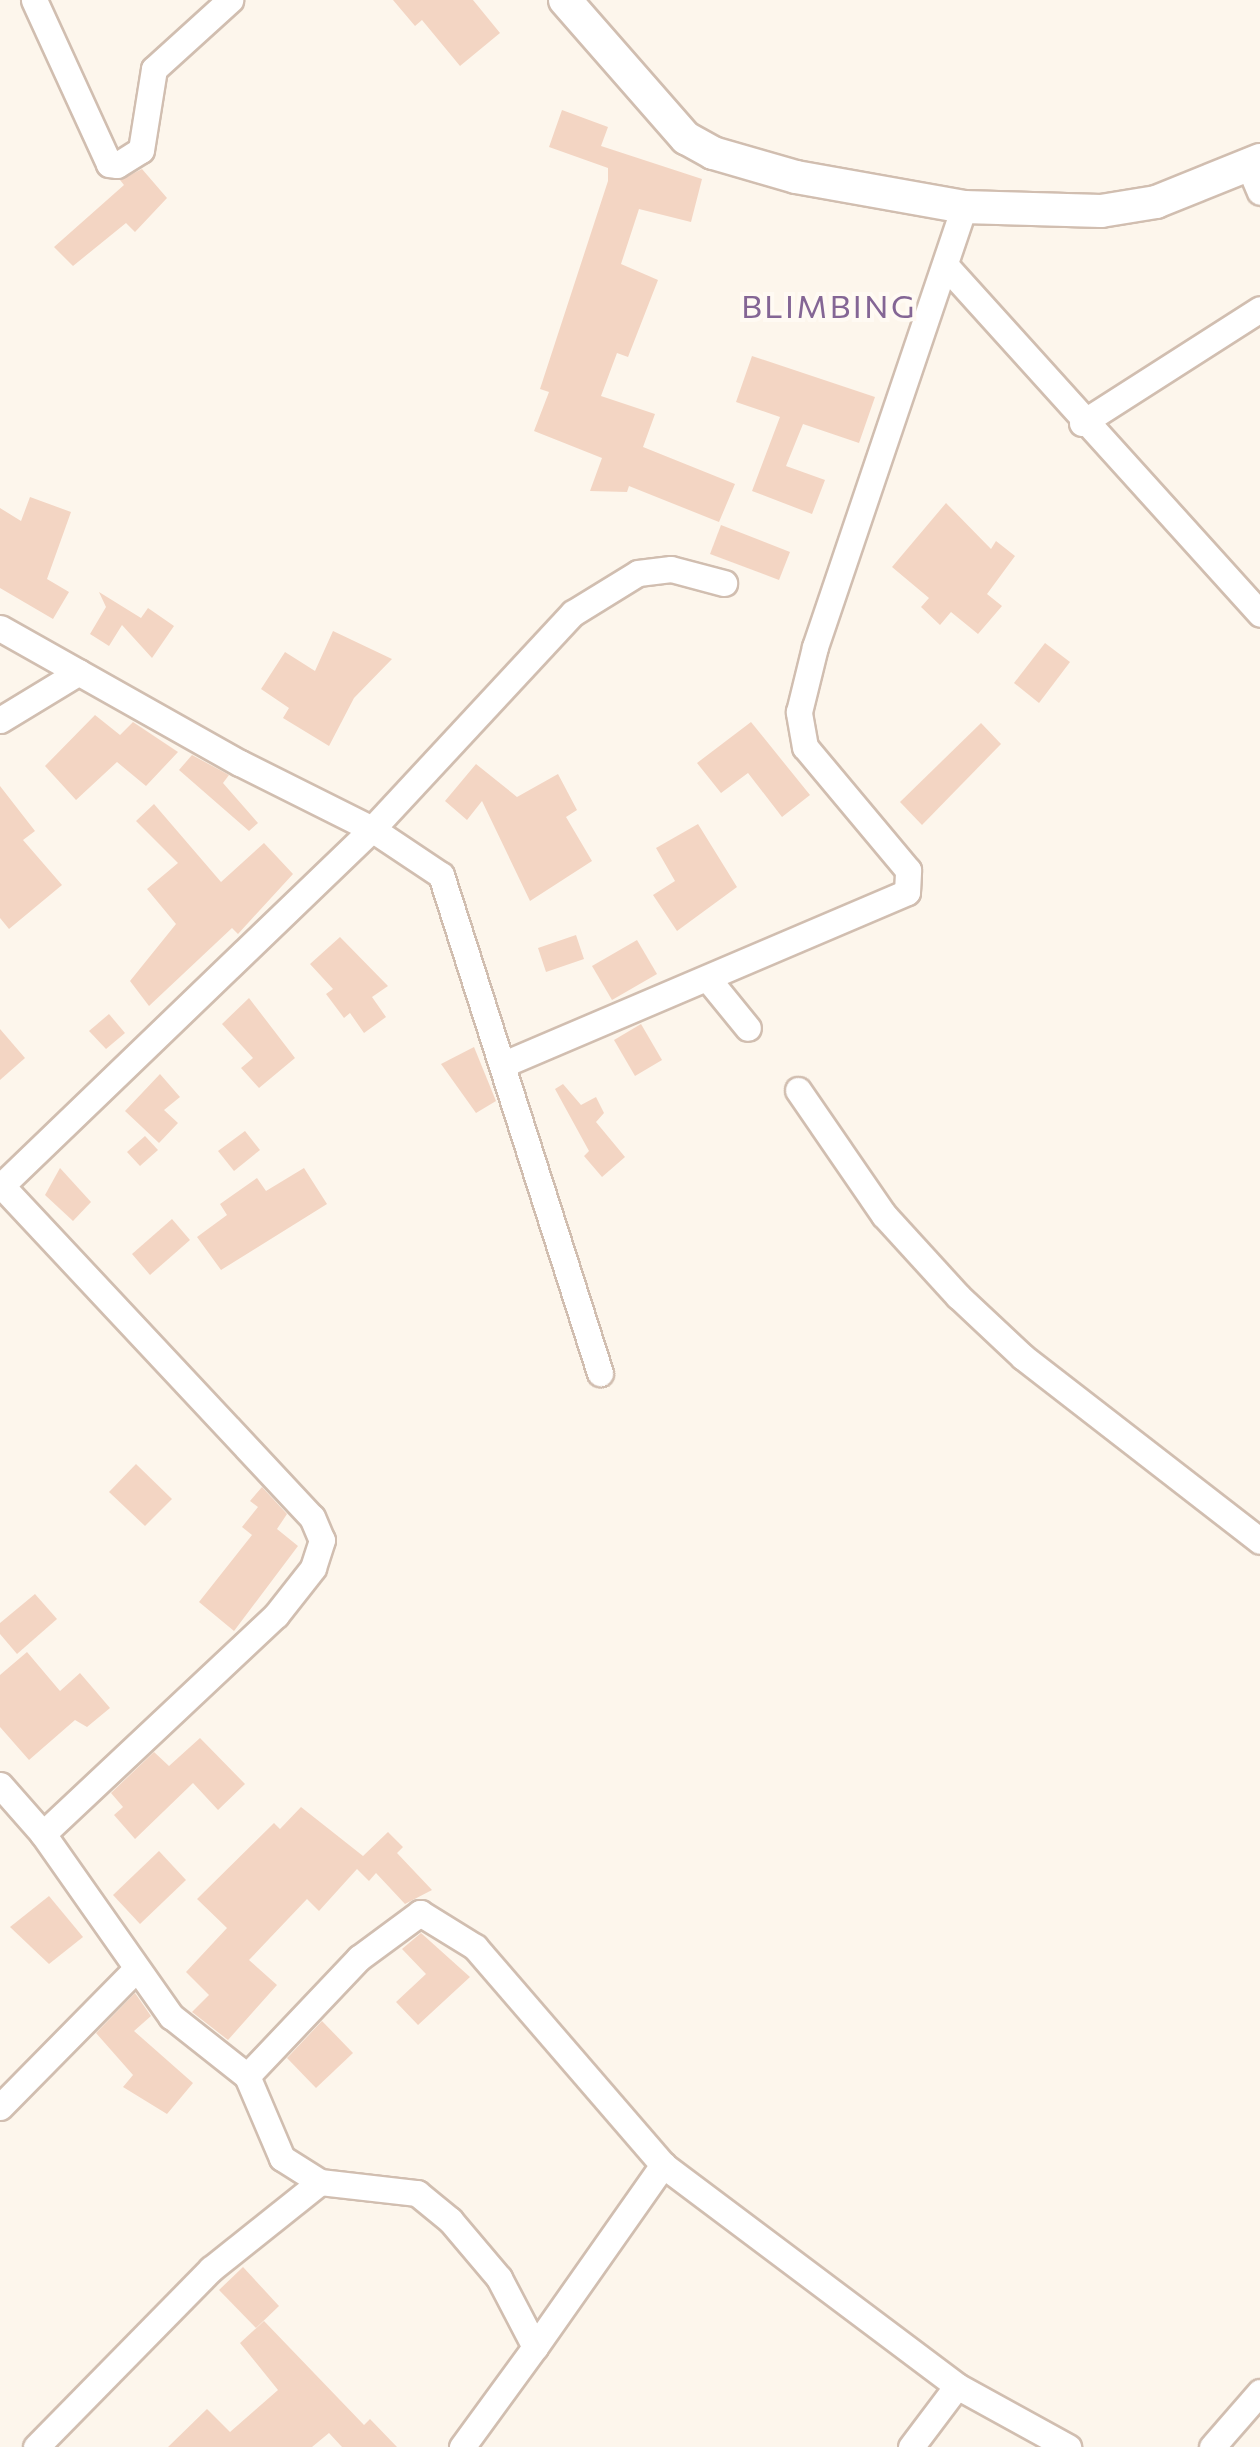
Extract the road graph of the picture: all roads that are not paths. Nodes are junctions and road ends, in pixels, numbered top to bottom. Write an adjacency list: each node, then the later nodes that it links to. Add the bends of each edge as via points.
1 (34, 0): 2 (street, via 108,164 117,165 142,150 154,69)
2 (230, 0)
3 (565, 0): 5 (street, via 662,118 713,153 796,177)
4 (1256, 173): 5 (street, via 1101,212)
5 (964, 207): 6 (street)
6 (945, 265): 8 (street); 15 (street, via 799,712 805,747 911,881 898,900)
7 (1260, 310): 8 (street)
8 (1082, 423): 10 (street)
9 (724, 582): 14 (street, via 671,569 638,573 573,613)
10 (1260, 614)
11 (0, 628): 12 (street)
12 (79, 672): 13 (street); 14 (street)
13 (0, 720)
14 (372, 828): 17 (street, via 449,888); 19 (street)
15 (708, 978): 16 (street); 17 (street)
16 (748, 1028)
17 (504, 1064): 20 (street)
18 (798, 1090): 21 (street, via 884,1216 958,1296 1023,1357)
19 (0, 1185): 23 (street, via 312,1517 322,1540 312,1568 276,1615)
20 (600, 1373)
21 (1260, 1542)
22 (0, 1785): 23 (street)
23 (44, 1834): 24 (street)
24 (135, 1970): 25 (street, via 171,2016); 26 (street)
25 (247, 2076): 27 (street, via 359,1958 420,1913 475,1947); 28 (street, via 282,2158)
26 (0, 2108)
27 (663, 2165): 29 (street); 30 (street)
28 (320, 2182): 29 (street, via 386,2186 435,2204 499,2278); 32 (street, via 211,2269)
29 (535, 2348): 33 (street)
30 (957, 2386): 34 (street); 35 (street)
31 (1260, 2392): 36 (street)
32 (36, 2447)
33 (462, 2447)
34 (912, 2447)
35 (1068, 2447)
36 (1212, 2447)

